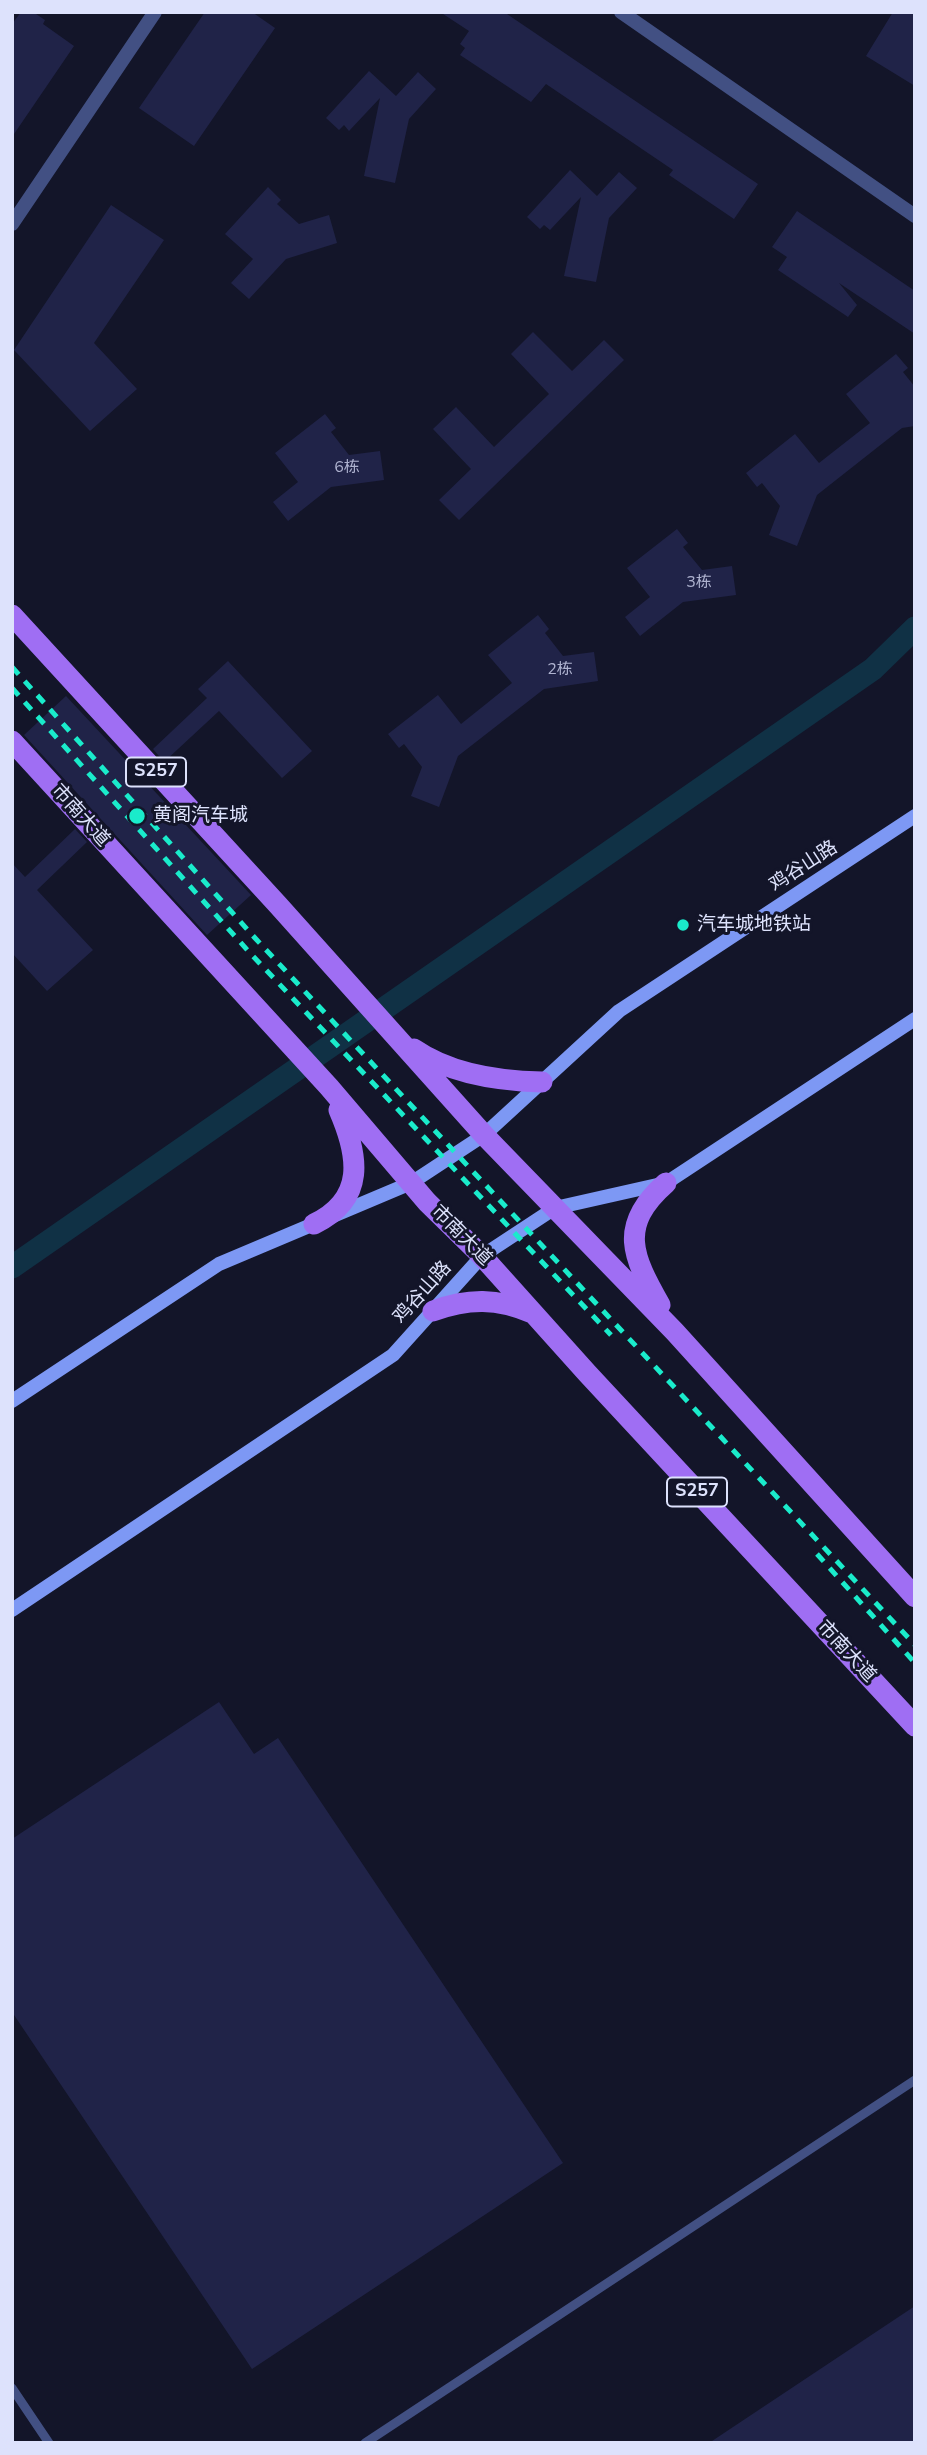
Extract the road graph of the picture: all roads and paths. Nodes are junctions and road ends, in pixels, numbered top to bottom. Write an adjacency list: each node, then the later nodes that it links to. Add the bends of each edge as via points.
1 (155, 12): 4 (street)
2 (621, 12): 3 (street)
3 (915, 216)
4 (12, 224)
5 (12, 615): 9 (main road, S257)
6 (12, 741): 11 (main road, 市南大道 / S257)
7 (915, 817): 10 (main road, 鸡谷山路, via 619,1011)
8 (915, 1019): 13 (main road, 鸡谷山路)
9 (395, 1035): 10 (main road, via 451,1068 512,1081); 12 (main road, S257)
10 (542, 1082): 12 (main road, 鸡谷山路)
11 (329, 1087): 14 (main road, 市南大道 / S257); 16 (main road, via 348,1132 355,1172 343,1205)
12 (484, 1135): 14 (main road, 鸡谷山路); 15 (main road, S257)
13 (666, 1183): 15 (main road, 鸡谷山路); 20 (main road, via 641,1212 635,1248 639,1267)
14 (411, 1184): 16 (main road, 鸡谷山路); 17 (main road, 市南大道 / S257)
15 (555, 1208): 17 (main road, 鸡谷山路); 20 (main road, S257)
16 (314, 1224): 21 (main road, 鸡谷山路, via 219,1264)
17 (482, 1256): 18 (main road, 鸡谷山路); 19 (main road, 市南大道 / S257)
18 (433, 1311): 19 (main road, via 453,1303 484,1301 516,1306); 23 (main road, 鸡谷山路, via 393,1354)
19 (535, 1315): 24 (main road, 市南大道 / S257)
20 (675, 1332): 22 (main road, S257)
21 (12, 1401)
22 (915, 1597)
23 (12, 1610)
24 (915, 1726)
25 (915, 2080): 28 (lane)
26 (12, 2388): 27 (lane)
27 (49, 2443)
28 (365, 2443)

